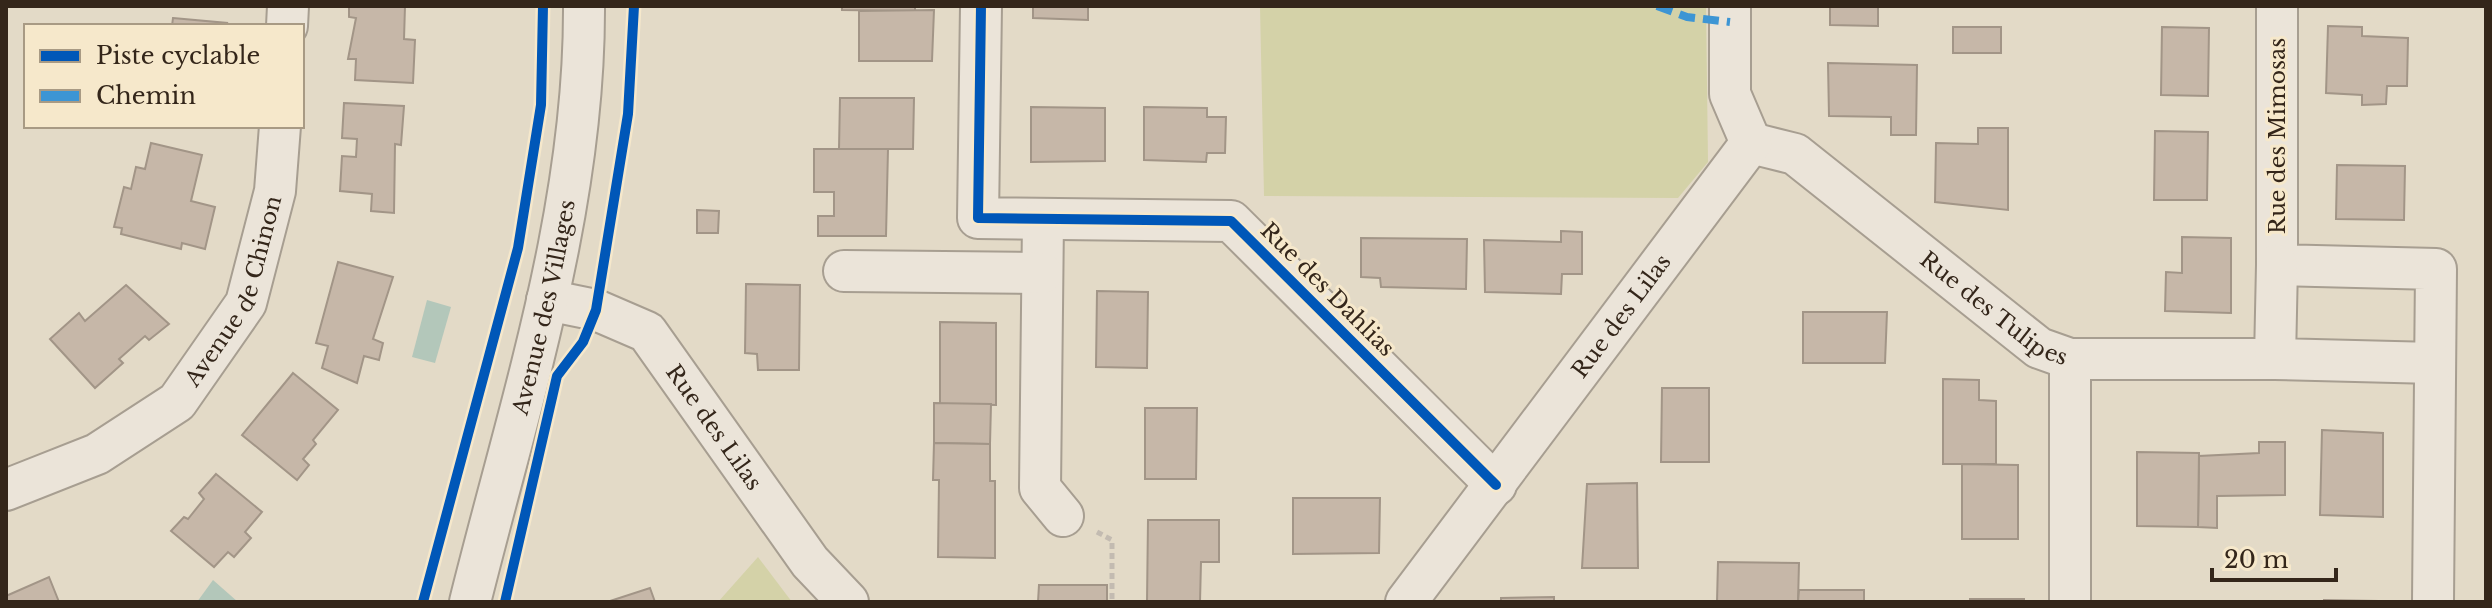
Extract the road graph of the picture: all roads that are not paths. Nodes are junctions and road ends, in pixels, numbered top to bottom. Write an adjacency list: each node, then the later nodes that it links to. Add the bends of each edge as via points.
1 (584, 6): 11 (street, Avenue des Villages, via 575,167)
2 (981, 6): 7 (street, Rue des Dahlias, via 978,218)
3 (1730, 6): 6 (street, via 1730,94)
4 (2277, 6): 8 (street, Rue des Mimosas)
5 (280, 128): 16 (street, Avenue de Chinon, via 275,191 246,303 177,402 97,454)
6 (1751, 143): 12 (street, Rue des Tulipes, via 1795,154 2039,348); 15 (street, Rue des Lilas)
7 (1043, 220): 10 (street); 15 (street, Rue des Dahlias, via 1231,221)
8 (2277, 265): 13 (street, Rue des Mimosas); 14 (street, Rue des Mimosas, via 2436,269)
9 (844, 271): 10 (street)
10 (1042, 278): 17 (street, via 1040,488)
11 (547, 300): 18 (street, Avenue des Villages); 19 (street, Rue des Lilas, via 596,310 647,332 810,562)
12 (2070, 359): 13 (street, Rue des Tulipes); 21 (street)
13 (2275, 359): 14 (street)
14 (2434, 363): 22 (street, Rue des Mimosas)
15 (1496, 485): 20 (street, Rue des Lilas)
16 (6, 490)
17 (1063, 516)
18 (470, 602)
19 (848, 602)
20 (1406, 602)
21 (2070, 602)
22 (2433, 602)

